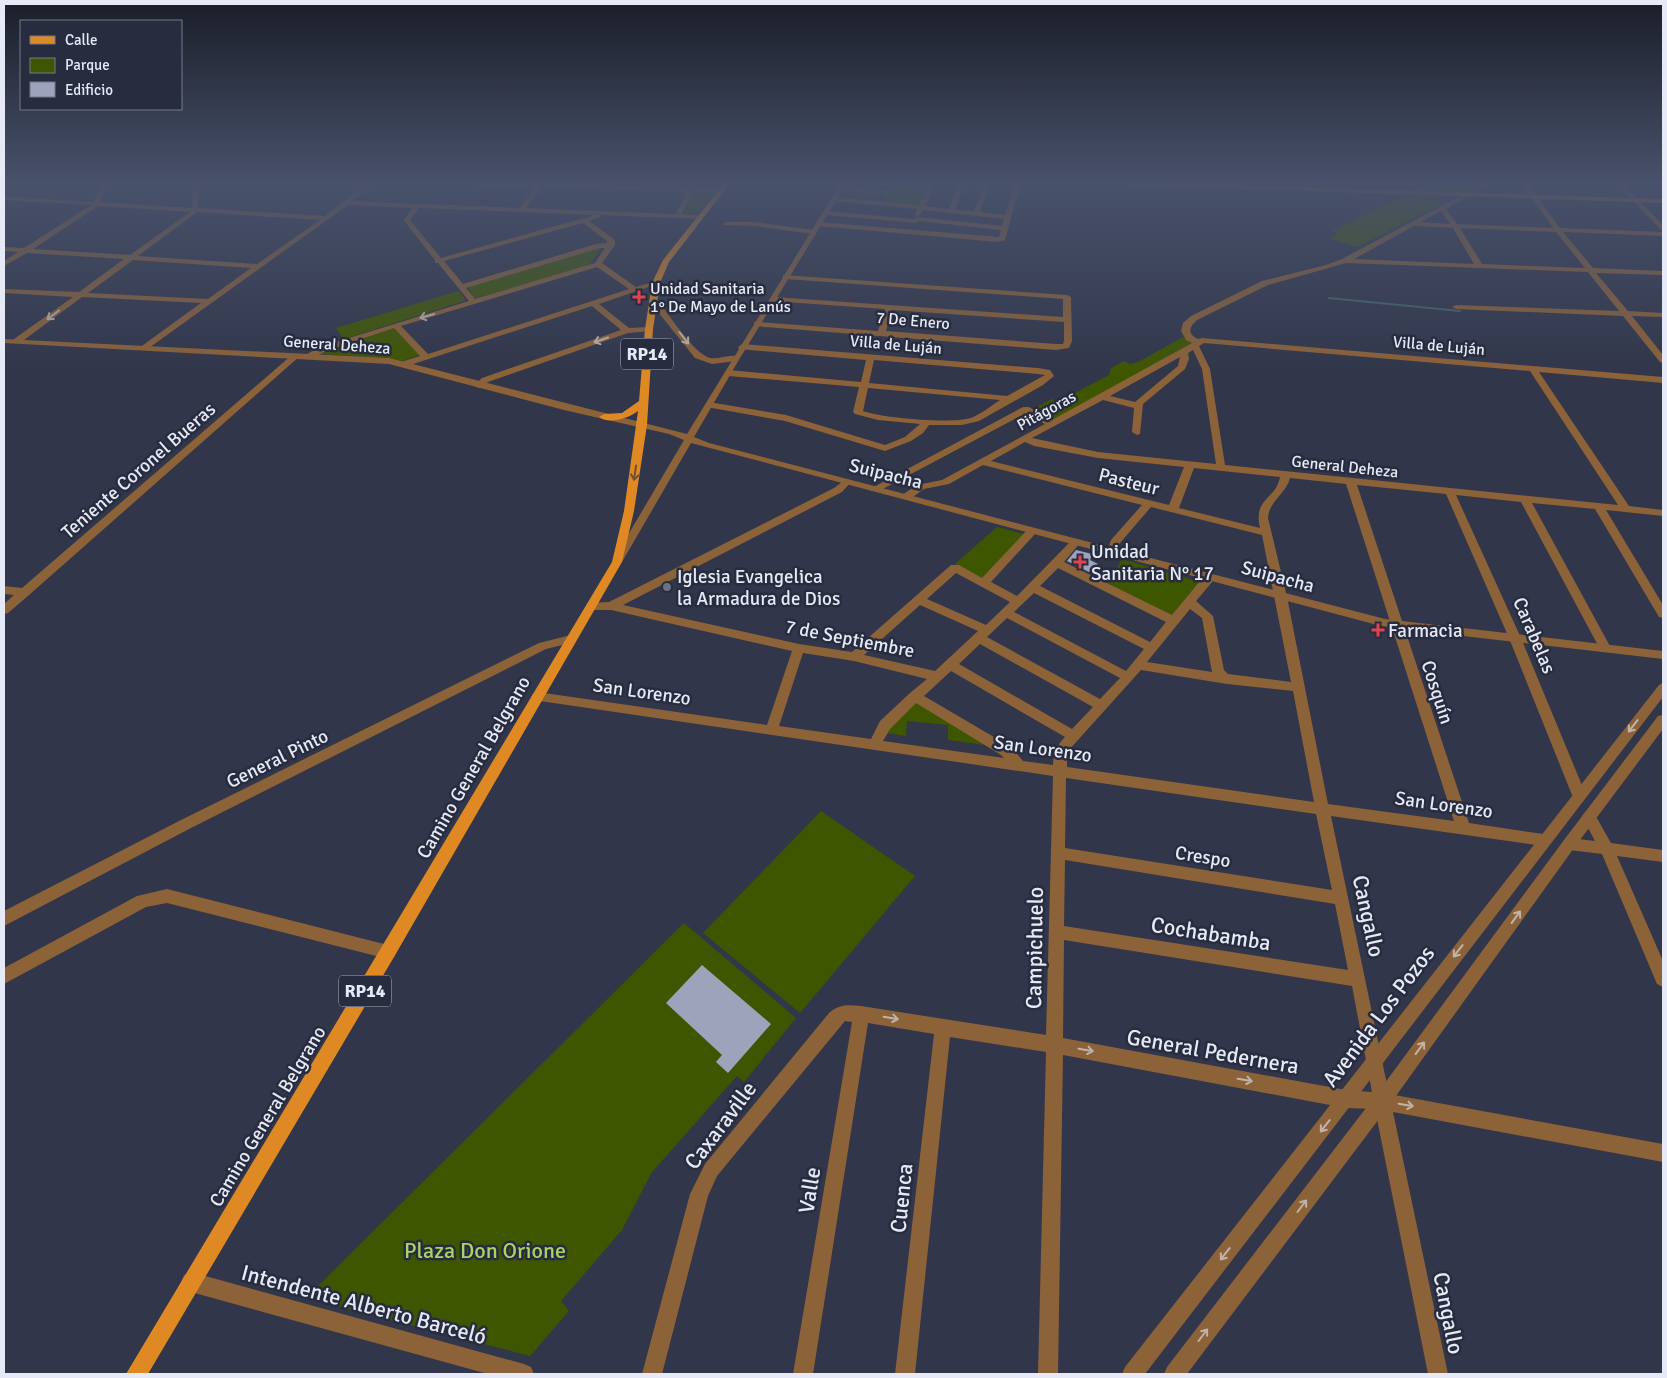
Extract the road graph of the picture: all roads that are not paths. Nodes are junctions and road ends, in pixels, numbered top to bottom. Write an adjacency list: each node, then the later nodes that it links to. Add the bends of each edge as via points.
1 (32, 245): 14 (street)
2 (148, 245): 15 (street)
3 (287, 245): 20 (street)
4 (426, 245): 16 (street)
5 (496, 245): 16 (street)
6 (607, 245): 26 (street)
7 (610, 245): 19 (street)
8 (679, 245): 25 (main road, RP14)
9 (805, 245): 24 (street, Camino General Belgrano)
10 (1372, 245): 17 (street)
11 (1467, 245): 21 (street)
12 (1570, 245): 22 (street)
13 (4, 249): 14 (street)
14 (25, 250): 15 (street); 18 (street)
15 (132, 257): 20 (street); 29 (street)
16 (438, 261): 26 (street)
17 (1344, 261): 21 (street); 48 (street, via 1261,284 1194,318 1186,325 1185,331)
18 (4, 264)
19 (598, 264): 27 (street); 34 (street)
20 (258, 266): 33 (street)
21 (1480, 267): 22 (street)
22 (1590, 271): 23 (street); 37 (street)
23 (1663, 273)
24 (786, 278): 30 (street, Camino General Belgrano); 31 (street)
25 (656, 283): 27 (street); 32 (main road, RP14)
26 (460, 287): 34 (street)
27 (634, 289): 35 (street)
28 (4, 291): 29 (street)
29 (80, 294): 33 (street); 46 (street, one-way to 46)
30 (774, 298): 31 (street, Villa de Luján); 40 (street, Camino General Belgrano)
31 (896, 299): 39 (street, Villa de Luján); 39 (street, via 1067,297); 44 (street)
32 (653, 300): 42 (main road, RP14); 56 (street, one-way to 56, via 698,356 717,361)
33 (209, 301): 50 (street)
34 (474, 302): 41 (street, one-way to 41)
35 (592, 303): 43 (street); 54 (street)
36 (1456, 307): 37 (street)
37 (1625, 313): 38 (street); 57 (street)
38 (1663, 315)
39 (1068, 320): 44 (street, 7 De Enero, via 1066,346 1056,347)
40 (758, 324): 44 (street, 7 De Enero); 49 (street, Camino General Belgrano)
41 (396, 325): 53 (street); 54 (street)
42 (649, 329): 43 (street); 68 (main road, RP14)
43 (627, 331): 63 (street, one-way to 63)
44 (882, 332)
45 (4, 340): 46 (street, General Deheza)
46 (17, 341): 50 (street, General Deheza)
47 (1211, 341): 48 (street, Pitágoras); 59 (street, Villa de Luján)
48 (1196, 343): 51 (street, Pitágoras); 80 (street, via 1206,369)
49 (742, 347): 55 (street, Villa de Luján); 56 (street, Camino General Belgrano)
50 (143, 348): 52 (street, General Deheza)
51 (1183, 352): 66 (street, Pitágoras); 70 (street, via 1182,367)
52 (296, 356): 53 (street, General Deheza); 103 (street, Teniente Coronel Bueras)
53 (310, 356): 58 (street, General Deheza)
54 (426, 356): 58 (street)
55 (871, 357): 60 (street, Villa de Luján); 64 (street)
56 (736, 358): 61 (street, Camino General Belgrano)
57 (1663, 360)
58 (404, 364): 63 (street, General Deheza)
59 (1532, 368): 62 (street, Villa de Luján); 91 (street)
60 (1035, 370): 65 (street); 65 (street, Villa de Luján, via 1047,372 1050,376)
61 (728, 373): 64 (street); 69 (street, Camino General Belgrano)
62 (1663, 380)
63 (478, 385): 71 (street, General Deheza)
64 (864, 385): 67 (street); 72 (street, via 857,409 859,414)
65 (1034, 387): 67 (street)
66 (1103, 396): 70 (street); 73 (street, Pitágoras)
67 (1007, 400): 72 (street, via 974,420)
68 (642, 403): 71 (main road, via 625,415); 74 (main road, RP14)
69 (709, 405): 72 (street, via 786,418 885,448 918,432); 76 (street, Camino General Belgrano)
70 (1138, 406): 75 (street)
71 (604, 417): 74 (street, General Deheza)
72 (926, 422)
73 (1053, 424): 77 (street, Pitágoras); 84 (street, via 1026,409)
74 (642, 425): 76 (street, General Deheza); 97 (main road, RP14, one-way to 97)
75 (1137, 432)
76 (689, 438): 82 (street, Suipacha); 97 (street, Camino General Belgrano)
77 (1026, 439): 78 (street, Pitágoras); 79 (street, General Deheza, via 1092,454)
78 (983, 462): 86 (street, Pitágoras, via 944,482 921,487); 88 (street, Pasteur)
79 (1190, 465): 80 (street, General Deheza); 90 (street)
80 (1221, 468): 81 (street, General Deheza)
81 (1285, 475): 83 (street, General Deheza); 94 (street, Cangallo, via 1284,484 1263,510)
82 (846, 482): 84 (street, Suipacha); 104 (street, via 838,490)
83 (1351, 482): 85 (street, General Deheza); 116 (street, Cosquín)
84 (875, 489): 86 (street, Suipacha)
85 (1450, 492): 87 (street, General Deheza); 118 (street, Carabelas)
86 (906, 497): 93 (street, Suipacha)
87 (1524, 500): 89 (street, General Deheza); 122 (street)
88 (1148, 504): 90 (street, Pasteur); 96 (street, via 1115,542)
89 (1599, 507): 91 (street, General Deheza); 113 (street)
90 (1173, 509): 94 (street, Pasteur)
91 (1626, 509): 92 (street, General Deheza)
92 (1663, 513)
93 (1032, 531): 95 (street, Suipacha); 100 (street)
94 (1266, 534): 105 (street, Cangallo)
95 (1075, 543): 96 (street, Suipacha); 98 (street)
96 (1112, 552): 99 (street, Suipacha)
97 (617, 562): 109 (main road, Camino General Belgrano / RP14)
98 (1057, 563): 101 (street); 115 (street)
99 (1210, 578): 105 (street, Suipacha); 108 (street, Campichuelo)
100 (983, 583): 106 (street, via 955,568); 107 (street)
101 (1032, 587): 107 (street); 121 (street)
102 (4, 590): 103 (street)
103 (24, 592): 111 (street, Teniente Coronel Bueras)
104 (632, 594): 110 (street); 114 (street)
105 (1281, 597): 116 (street, Suipacha); 129 (street, Cangallo)
106 (918, 600): 117 (street); 124 (street)
107 (1017, 601): 112 (street)
108 (1190, 602): 115 (street, Campichuelo); 128 (street, via 1210,621 1218,672)
109 (592, 606): 110 (street); 119 (main road, Camino General Belgrano / RP14)
110 (611, 606): 114 (street, 7 de Septiembre)
111 (4, 610)
112 (1005, 612): 117 (street); 126 (street)
113 (1663, 614)
114 (664, 617): 120 (street, 7 de Septiembre)
115 (1174, 621): 121 (street, Campichuelo)
116 (1396, 624): 118 (street, Suipacha); 143 (street, Cosquín)
117 (982, 633): 125 (street); 133 (street)
118 (1515, 638): 122 (street, Suipacha); 140 (street, Carabelas)
119 (571, 639): 132 (main road, Camino General Belgrano / RP14); 150 (street, General Pinto, via 552,642 534,650)
120 (799, 648): 124 (street, 7 de Septiembre); 135 (street)
121 (1151, 648): 126 (street, Campichuelo)
122 (1605, 648): 123 (street, Suipacha)
123 (1663, 655)
124 (854, 657): 127 (street, 7 de Septiembre)
125 (949, 664): 127 (street); 136 (street)
126 (1132, 671): 128 (street); 133 (street, Campichuelo)
127 (935, 676): 131 (street)
128 (1223, 677): 129 (street)
129 (1298, 687): 141 (street, Cangallo)
130 (1663, 688): 140 (street, Avenida Los Pozos, one-way to 140)
131 (914, 696): 137 (street, via 885,725); 138 (street, via 1006,751)
132 (537, 697): 135 (street, San Lorenzo); 152 (main road, Camino General Belgrano / RP14)
133 (1101, 706): 136 (street, Campichuelo)
134 (1663, 720): 142 (street)
135 (772, 729): 137 (street, San Lorenzo)
136 (1075, 737): 139 (street, Campichuelo, via 1062,751)
137 (875, 744): 138 (street, San Lorenzo)
138 (1019, 764): 139 (street, San Lorenzo)
139 (1059, 770): 141 (street, San Lorenzo); 147 (street, Campichuelo)
140 (1579, 795): 144 (street, Avenida Los Pozos)
141 (1322, 807): 143 (street, San Lorenzo); 149 (street, Cangallo)
142 (1589, 817): 145 (street); 146 (street)
143 (1463, 827): 144 (street, San Lorenzo)
144 (1543, 840): 159 (street, Avenida Los Pozos, one-way to 159)
145 (1569, 844): 146 (street); 161 (street, one-way to 145)
146 (1606, 848): 148 (street); 155 (street)
147 (1058, 853): 149 (street, Crespo); 151 (street, Campichuelo)
148 (1663, 856)
149 (1341, 898): 154 (street, Cangallo)
150 (4, 919)
151 (1056, 932): 154 (street, Cochabamba); 158 (street, Campichuelo)
152 (388, 952): 153 (street, via 168,896 142,901); 163 (main road, Camino General Belgrano / RP14)
153 (4, 976)
154 (1358, 979): 159 (street, Cangallo)
155 (1663, 979)
156 (852, 1013): 157 (street, General Pedernera, one-way to 157); 166 (street, Caxaraville, via 835,1019 705,1181); 167 (street, Valle)
157 (943, 1027): 158 (street, General Pedernera); 168 (street, Cuenca)
158 (1055, 1045): 160 (street, General Pedernera, one-way to 160); 169 (street, Campichuelo)
159 (1375, 1059): 160 (street, Avenida Los Pozos); 161 (street, Cangallo)
160 (1346, 1098): 161 (street, General Pedernera); 170 (street, Avenida Los Pozos, one-way to 170)
161 (1382, 1101): 162 (street, General Pedernera, one-way to 162); 171 (street, one-way to 161); 172 (street, Cangallo)
162 (1663, 1153)
163 (191, 1282): 164 (main road, Camino General Belgrano / RP14); 165 (street, Intendente Alberto Barceló)
164 (136, 1374)
165 (524, 1374)
166 (652, 1374)
167 (803, 1374)
168 (905, 1374)
169 (1048, 1374)
170 (1132, 1374)
171 (1174, 1374)
172 (1438, 1374)

